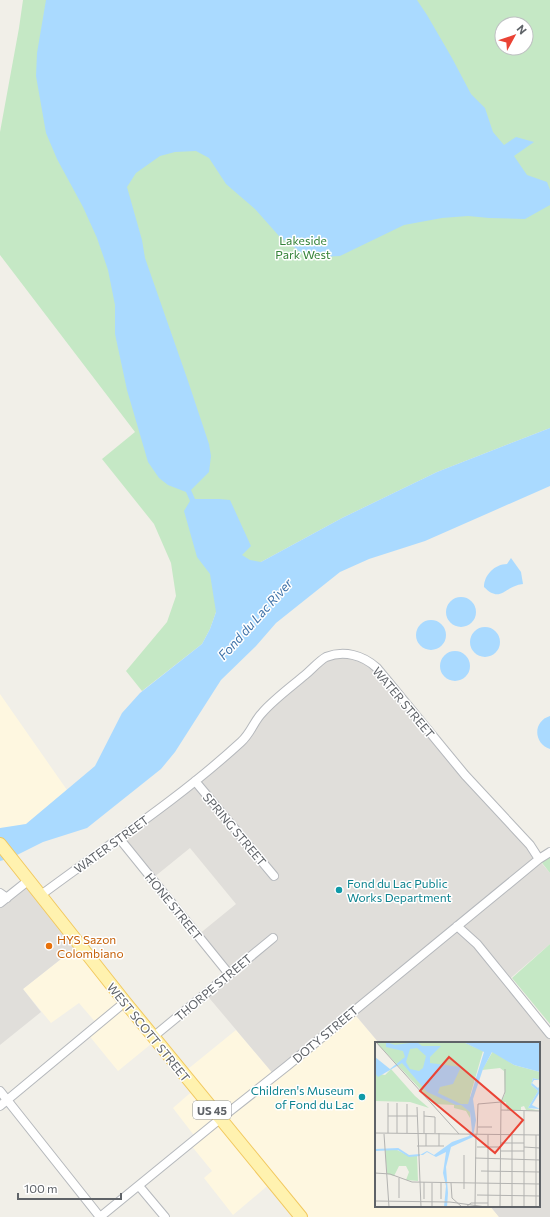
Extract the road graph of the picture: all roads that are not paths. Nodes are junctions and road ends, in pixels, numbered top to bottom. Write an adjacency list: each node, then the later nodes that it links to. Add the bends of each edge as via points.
1 (195, 782): 2 (street, WATER STREET); 5 (street, WATER STREET, via 243,741 261,713 324,658 336,654 351,654 365,659 378,669 465,775 530,845); 6 (street, SPRING STREET)
2 (119, 838): 9 (street, WATER STREET); 13 (street, HONE STREET)
3 (0, 844): 7 (main road, WEST SCOTT STREET / US 45)
4 (550, 852): 5 (street, DOTY STREET)
5 (539, 859): 11 (street, DOTY STREET)
6 (274, 876)
7 (29, 880): 8 (street); 9 (main road, WEST SCOTT STREET / US 45)
8 (4, 895): 10 (street)
9 (41, 895): 14 (main road, WEST SCOTT STREET / US 45)
10 (0, 903)
11 (457, 926): 15 (street, via 477,944); 20 (street, DOTY STREET)
12 (273, 938): 13 (street, THORPE STREET)
13 (229, 974): 16 (street, THORPE STREET)
14 (125, 1002): 16 (main road, WEST SCOTT STREET / US 45); 18 (street)
15 (550, 1034)
16 (153, 1037): 20 (main road, WEST SCOTT STREET / US 45)
17 (0, 1091): 18 (street)
18 (7, 1100): 19 (street); 22 (street)
19 (0, 1106)
20 (220, 1119): 21 (street, DOTY STREET); 24 (main road, WEST SCOTT STREET / US 45)
21 (139, 1186): 22 (street, DOTY STREET); 23 (street)
22 (100, 1217)
23 (165, 1217)
24 (301, 1217)

